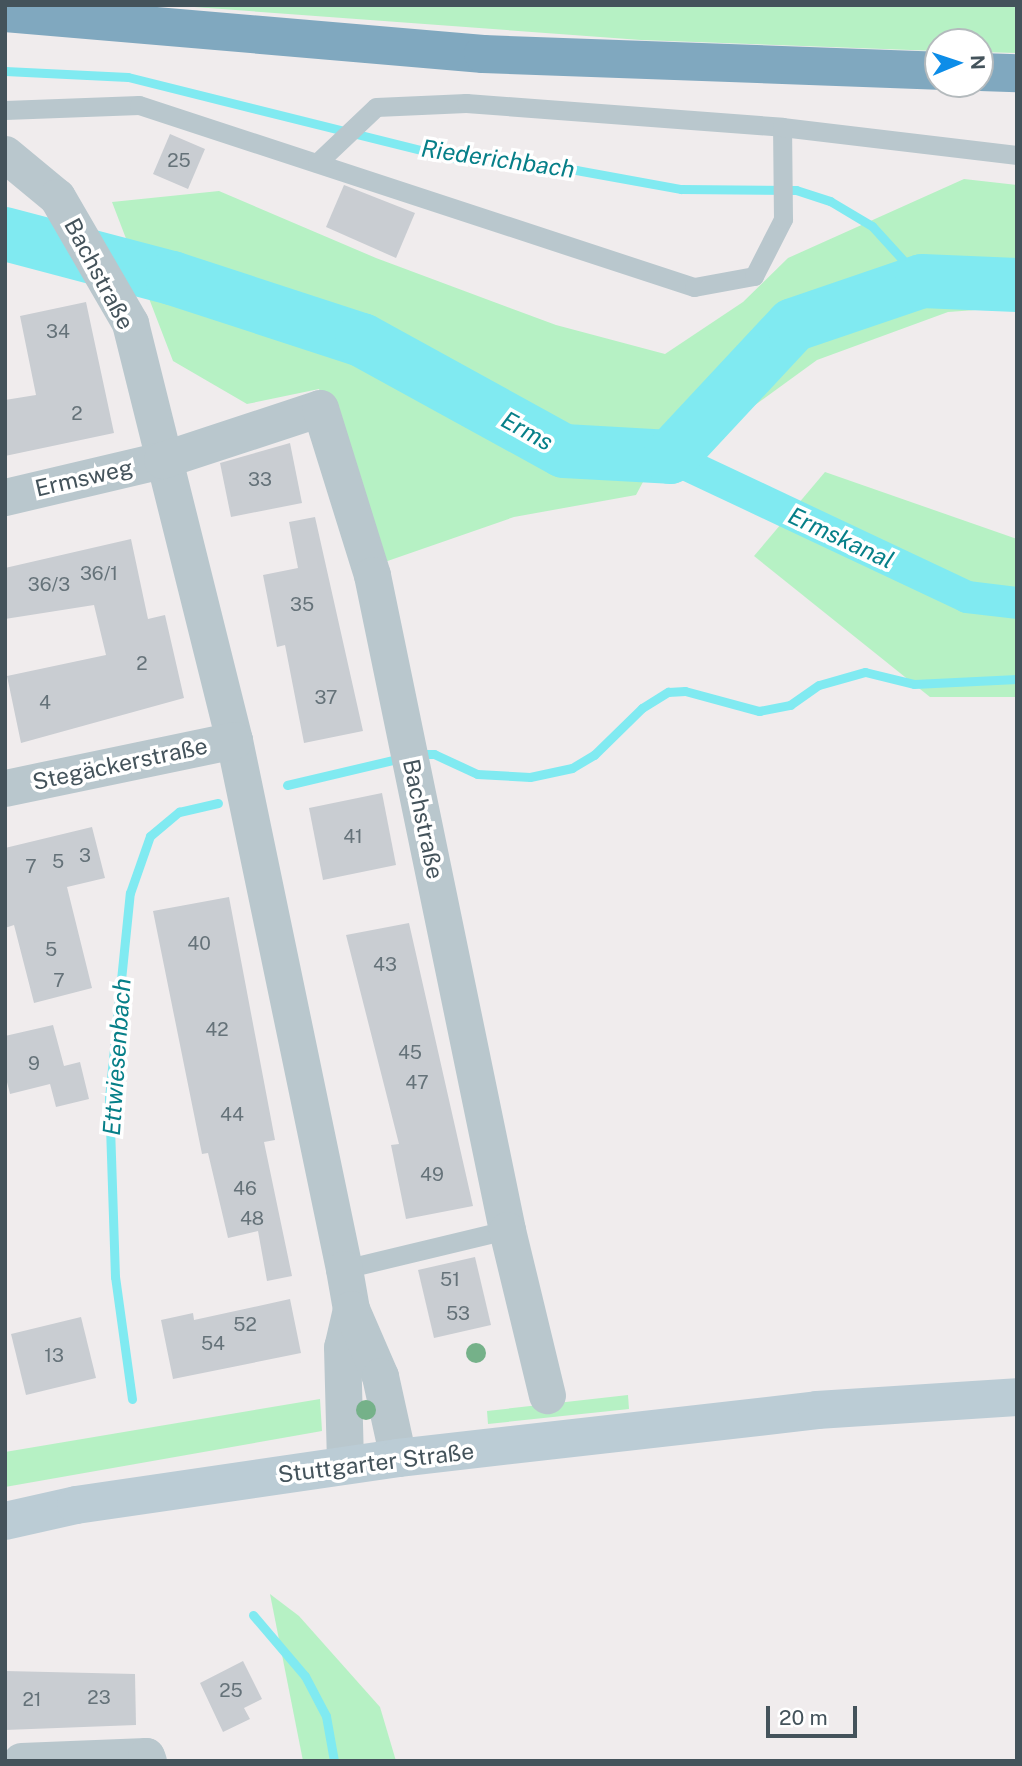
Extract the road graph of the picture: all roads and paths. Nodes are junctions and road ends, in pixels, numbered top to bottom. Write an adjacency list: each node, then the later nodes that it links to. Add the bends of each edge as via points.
1 (5, 13): 2 (highway, via 483,54)
2 (924, 70)
3 (994, 72): 4 (highway)
4 (1017, 73)
5 (5, 110): 9 (lane, via 139,105)
6 (782, 127): 8 (lane); 9 (lane, via 466,103 376,107); 9 (lane, via 783,211 754,276 694,287)
7 (5, 154): 10 (street, Bachstraße, via 58,197 130,323)
8 (1017, 155)
9 (317, 163)
10 (162, 460): 11 (street, Ermsweg); 12 (street, Bachstraße); 14 (street, Bachstraße, via 320,408 373,575)
11 (5, 497)
12 (234, 740): 13 (street, Stegäckerstraße); 15 (street, Bachstraße)
13 (5, 788)
14 (507, 1230): 15 (lane); 17 (street, Bachstraße)
15 (344, 1269): 16 (street, Bachstraße)
16 (351, 1309): 19 (street, Bachstraße, via 380,1376); 20 (street, Bachstraße, via 341,1382)
17 (547, 1395)
18 (1017, 1397): 19 (street, Stuttgarter Straße, via 750,1417)
19 (398, 1458): 20 (street, Stuttgarter Straße)
20 (345, 1465): 21 (street, Stuttgarter Straße, via 76,1505)
21 (5, 1521)
22 (22, 1761): 23 (street)
23 (148, 1761)

